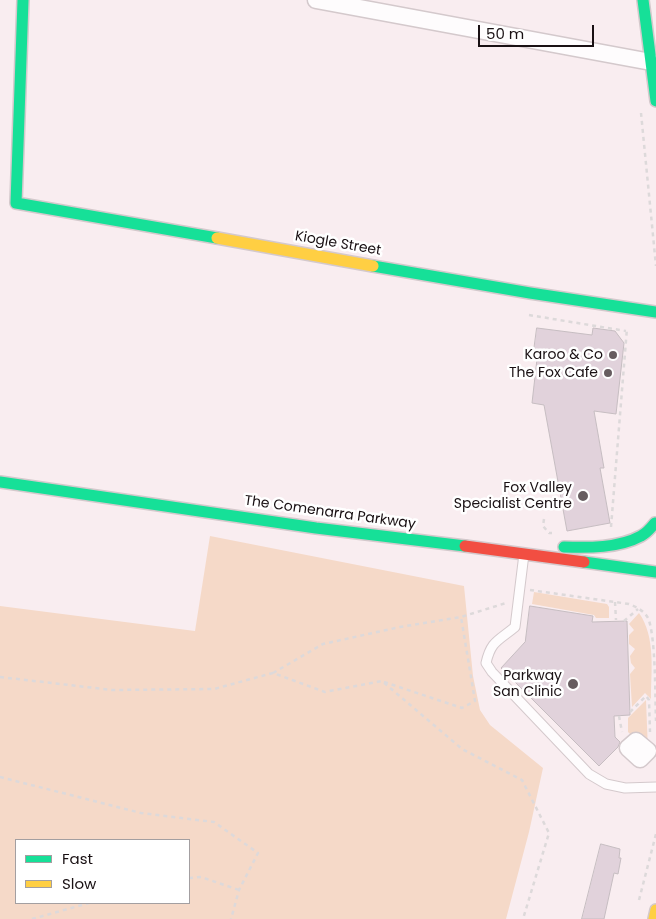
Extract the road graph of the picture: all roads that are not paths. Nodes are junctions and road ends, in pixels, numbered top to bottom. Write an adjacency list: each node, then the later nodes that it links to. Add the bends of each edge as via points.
1 (23, 0): 6 (street, Kiogle Street, via 16,203 520,292)
2 (316, 0): 4 (street)
3 (643, 0): 4 (street)
4 (651, 62): 5 (street)
5 (656, 101)
6 (656, 312)
7 (0, 482): 11 (street, The Comenarra Parkway, via 316,528)
8 (656, 516): 9 (street)
9 (655, 523): 10 (street); 11 (street, via 640,537 604,547 542,545)
10 (655, 539)
11 (493, 549): 12 (street, The Comenarra Parkway)
12 (524, 554): 13 (street, The Comenarra Parkway); 14 (lane, via 515,627 489,649 486,664 589,774 606,784 625,788)
13 (656, 572)
14 (656, 787)
15 (656, 910): 16 (street)
16 (654, 919)

